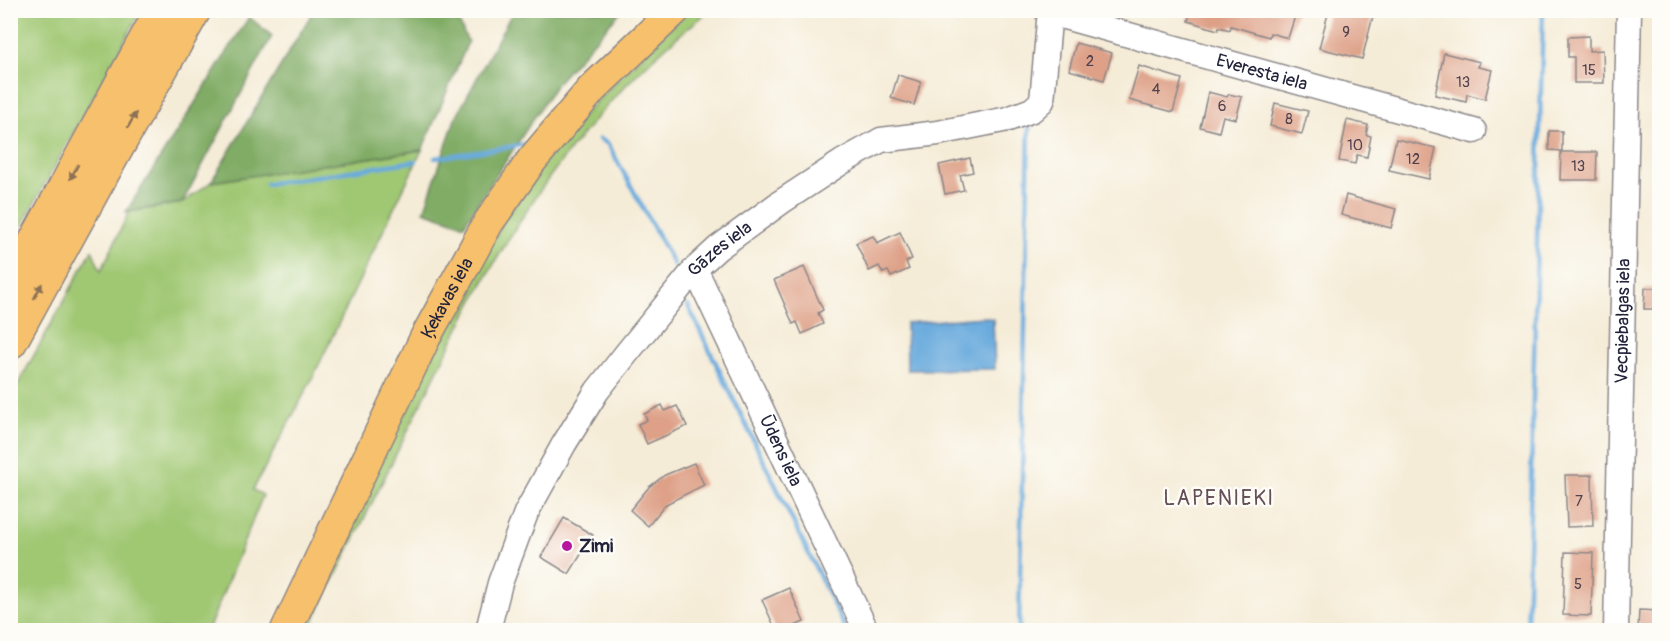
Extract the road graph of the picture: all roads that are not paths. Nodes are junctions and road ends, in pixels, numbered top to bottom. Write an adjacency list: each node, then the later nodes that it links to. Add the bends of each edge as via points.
1 (162, 10): 8 (highway, one-way to 8)
2 (194, 10): 9 (highway, one-way to 2)
3 (675, 10): 10 (main road, Ķekavas iela, via 592,90 532,160 488,223 425,338)
4 (1629, 10): 13 (street, Vecpiebalgas iela)
5 (1050, 12): 6 (street, Everesta iela); 7 (street, Gāzes iela, via 1042,101 1032,110 985,124 881,140 781,202)
6 (1474, 131)
7 (695, 269): 11 (street, Gāzes iela, via 604,382 564,444 526,513); 12 (street, Ūdens iela)
8 (10, 288)
9 (10, 342)
10 (286, 630)
11 (488, 630)
12 (866, 630)
13 (1616, 630)

